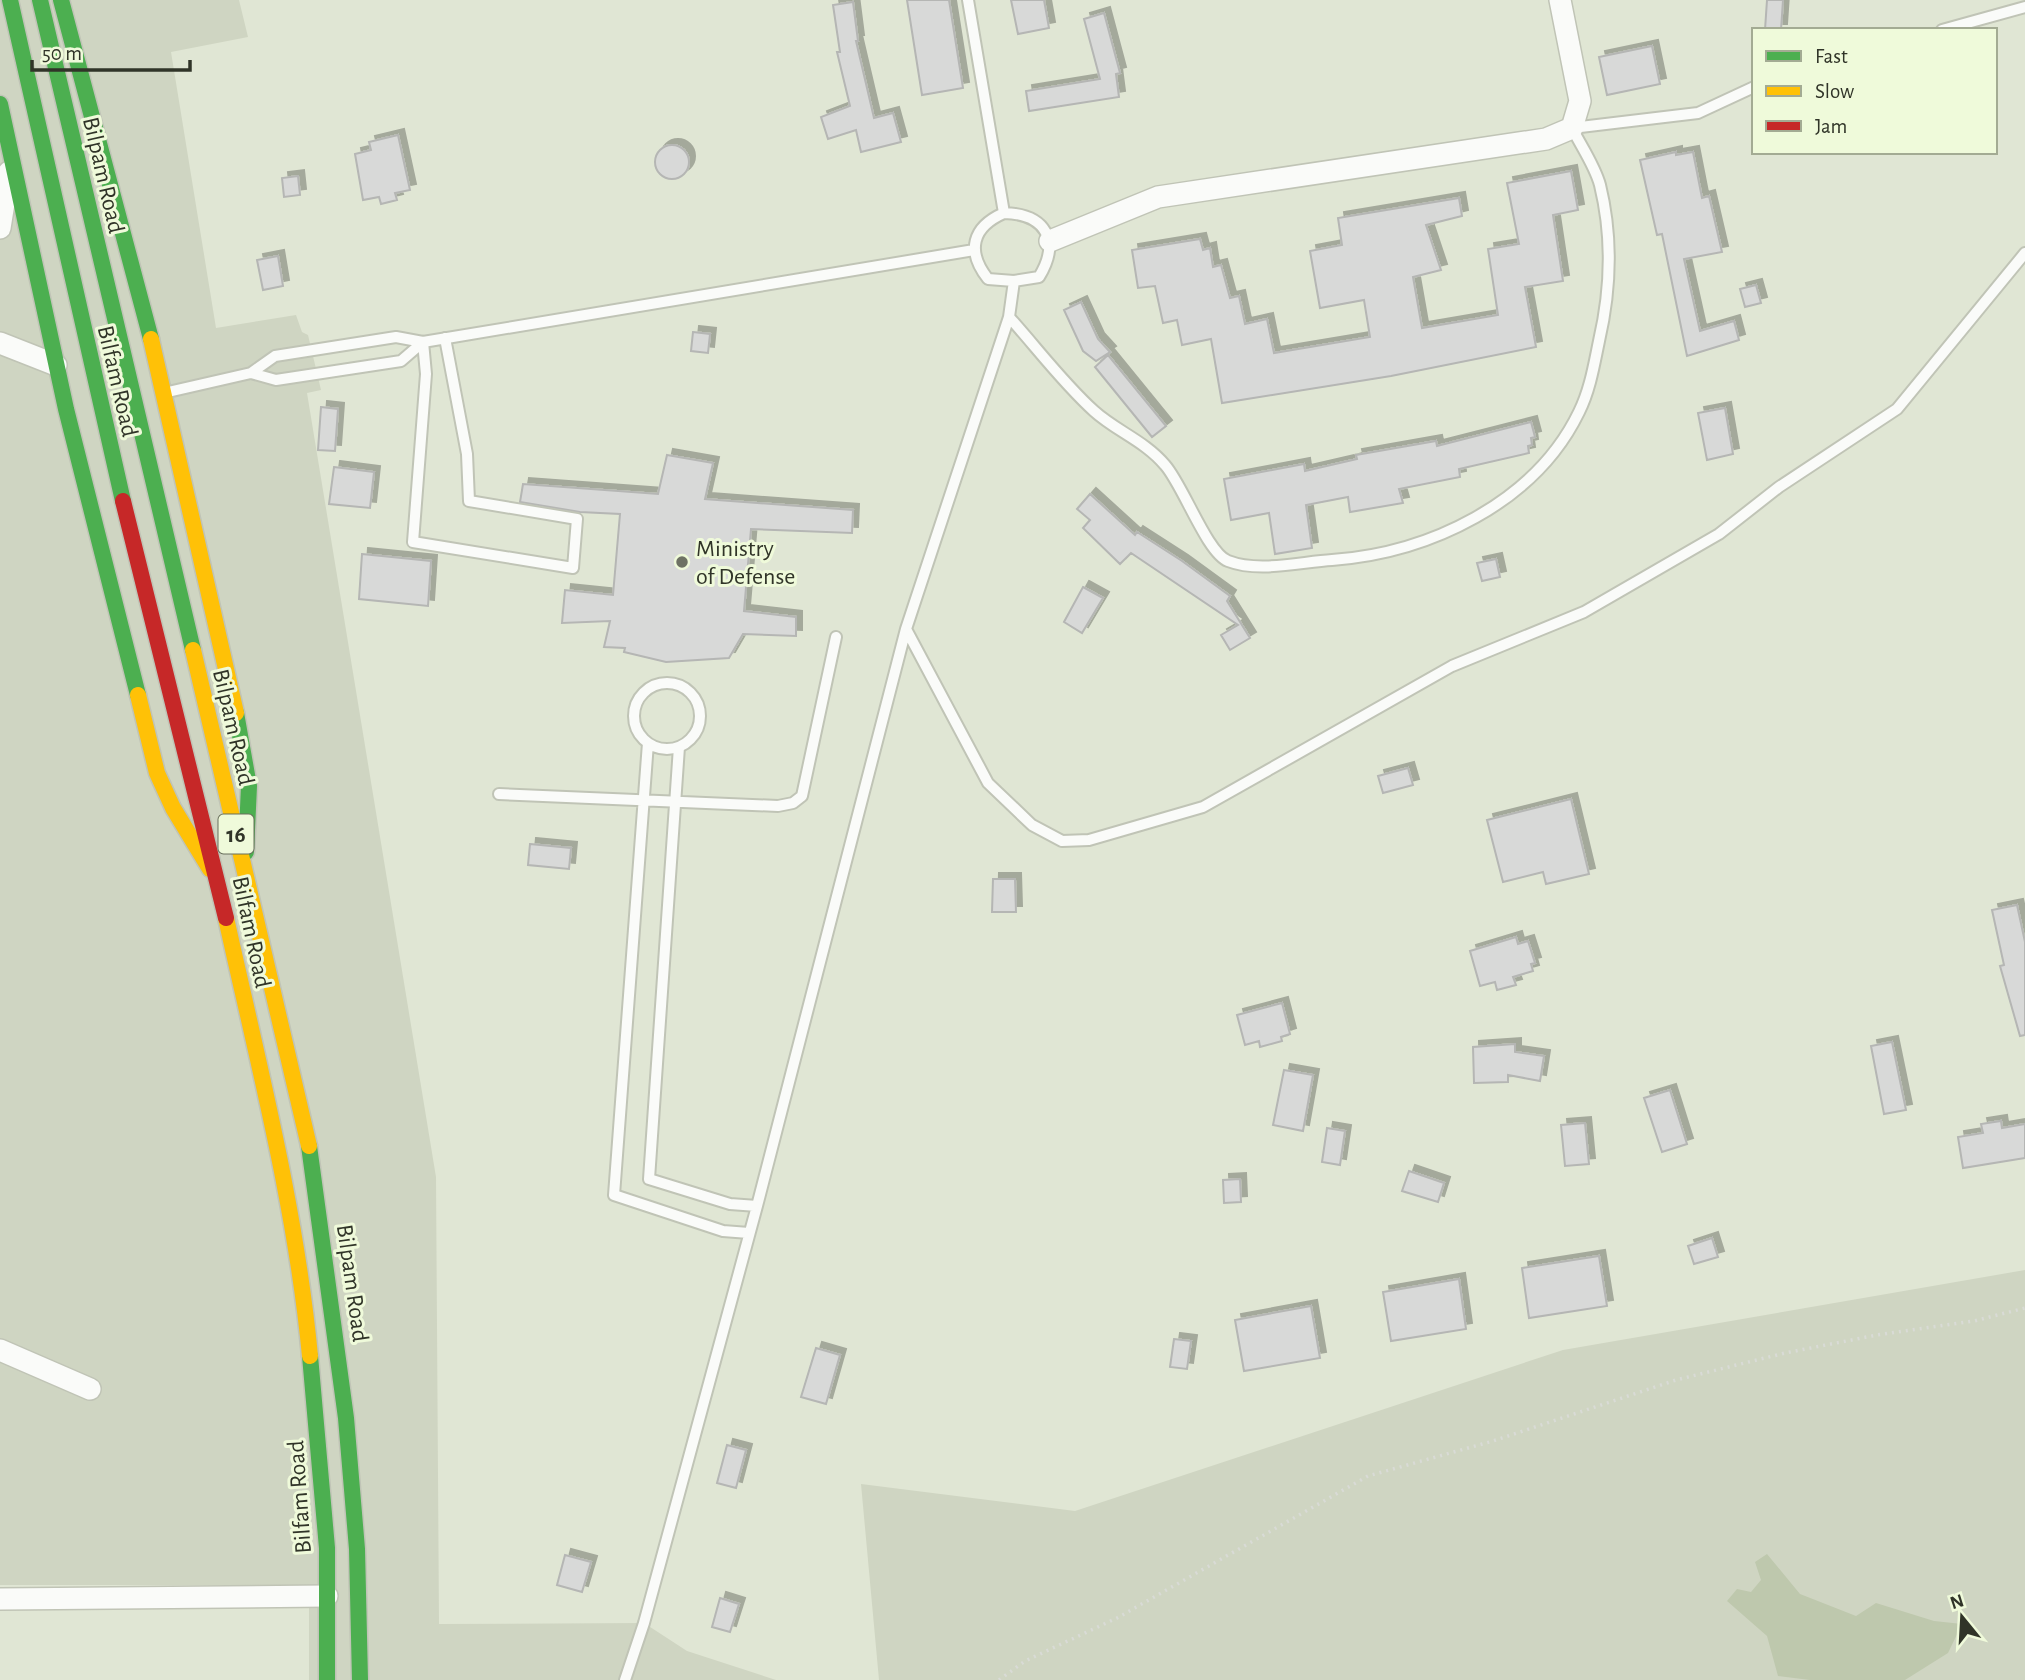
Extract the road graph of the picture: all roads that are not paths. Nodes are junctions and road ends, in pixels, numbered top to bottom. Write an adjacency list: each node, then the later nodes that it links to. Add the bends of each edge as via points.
1 (10, 0): 24 (main road, Bilfam Road / 16)
2 (40, 0): 24 (main road, Bilpam Road / 16)
3 (61, 0): 24 (main road)
4 (968, 0): 12 (lane)
5 (1560, 0): 10 (street, via 1580,101)
6 (2025, 7): 7 (lane)
7 (1949, 28)
8 (1752, 88): 10 (lane, via 1698,113)
9 (0, 104): 11 (main road)
10 (1572, 128): 14 (street, via 1546,139 1158,197); 18 (lane, via 1600,183 1612,251 1604,321 1587,393 1560,444 1534,474 1449,533 1367,558 1269,566 1227,561 1213,549 1166,465 1094,411)
11 (11, 159): 13 (street); 22 (main road)
12 (1004, 213): 14 (lane, via 1024,213 1041,223); 15 (lane, via 988,220 978,233)
13 (0, 228)
14 (1050, 241): 17 (lane, via 1049,260 1039,277)
15 (974, 250): 17 (lane, via 988,279); 19 (lane)
16 (2025, 253): 25 (lane, via 1897,409 1779,487 1719,534 1584,612 1452,666 1203,807 1088,840 1062,841 1032,825 988,783)
17 (1014, 281): 18 (lane)
18 (1009, 317): 25 (lane)
19 (444, 338): 20 (lane); 20 (lane, via 467,454 470,501 577,519 573,568 413,542 426,374)
20 (423, 342): 23 (lane, via 396,337 313,349 275,356); 23 (lane, via 401,361 276,380)
21 (0, 344): 22 (street)
22 (56, 365): 24 (main road)
23 (251, 373): 24 (lane)
24 (115, 401): 32 (main road, Bilpam Road / 16); 32 (main road, via 246,758); 33 (main road, Bilfam Road / 16); 33 (main road, via 157,773)
25 (906, 629): 34 (lane)
26 (836, 637): 31 (lane, via 802,796 778,806)
27 (648, 743): 28 (lane, via 664,749); 28 (lane, via 634,721 638,700 654,685 675,683 693,695 701,716 694,737); 30 (lane)
28 (679, 747): 31 (lane)
29 (499, 794): 30 (lane)
30 (644, 802): 31 (lane); 35 (lane, via 614,1195 723,1231)
31 (677, 802): 34 (lane, via 649,1179 730,1204)
32 (245, 874): 41 (main road, Bilpam Road / 16, via 312,1158 332,1289 358,1548)
33 (218, 882): 38 (main road, Bilfam Road / 16, via 304,1294 327,1548)
34 (757, 1206): 35 (lane)
35 (749, 1233): 42 (lane)
36 (0, 1350): 37 (street)
37 (90, 1389)
38 (327, 1596): 39 (street); 40 (main road, Bilfam Road / 16)
39 (0, 1599)
40 (327, 1680)
41 (359, 1680)
42 (625, 1680)

